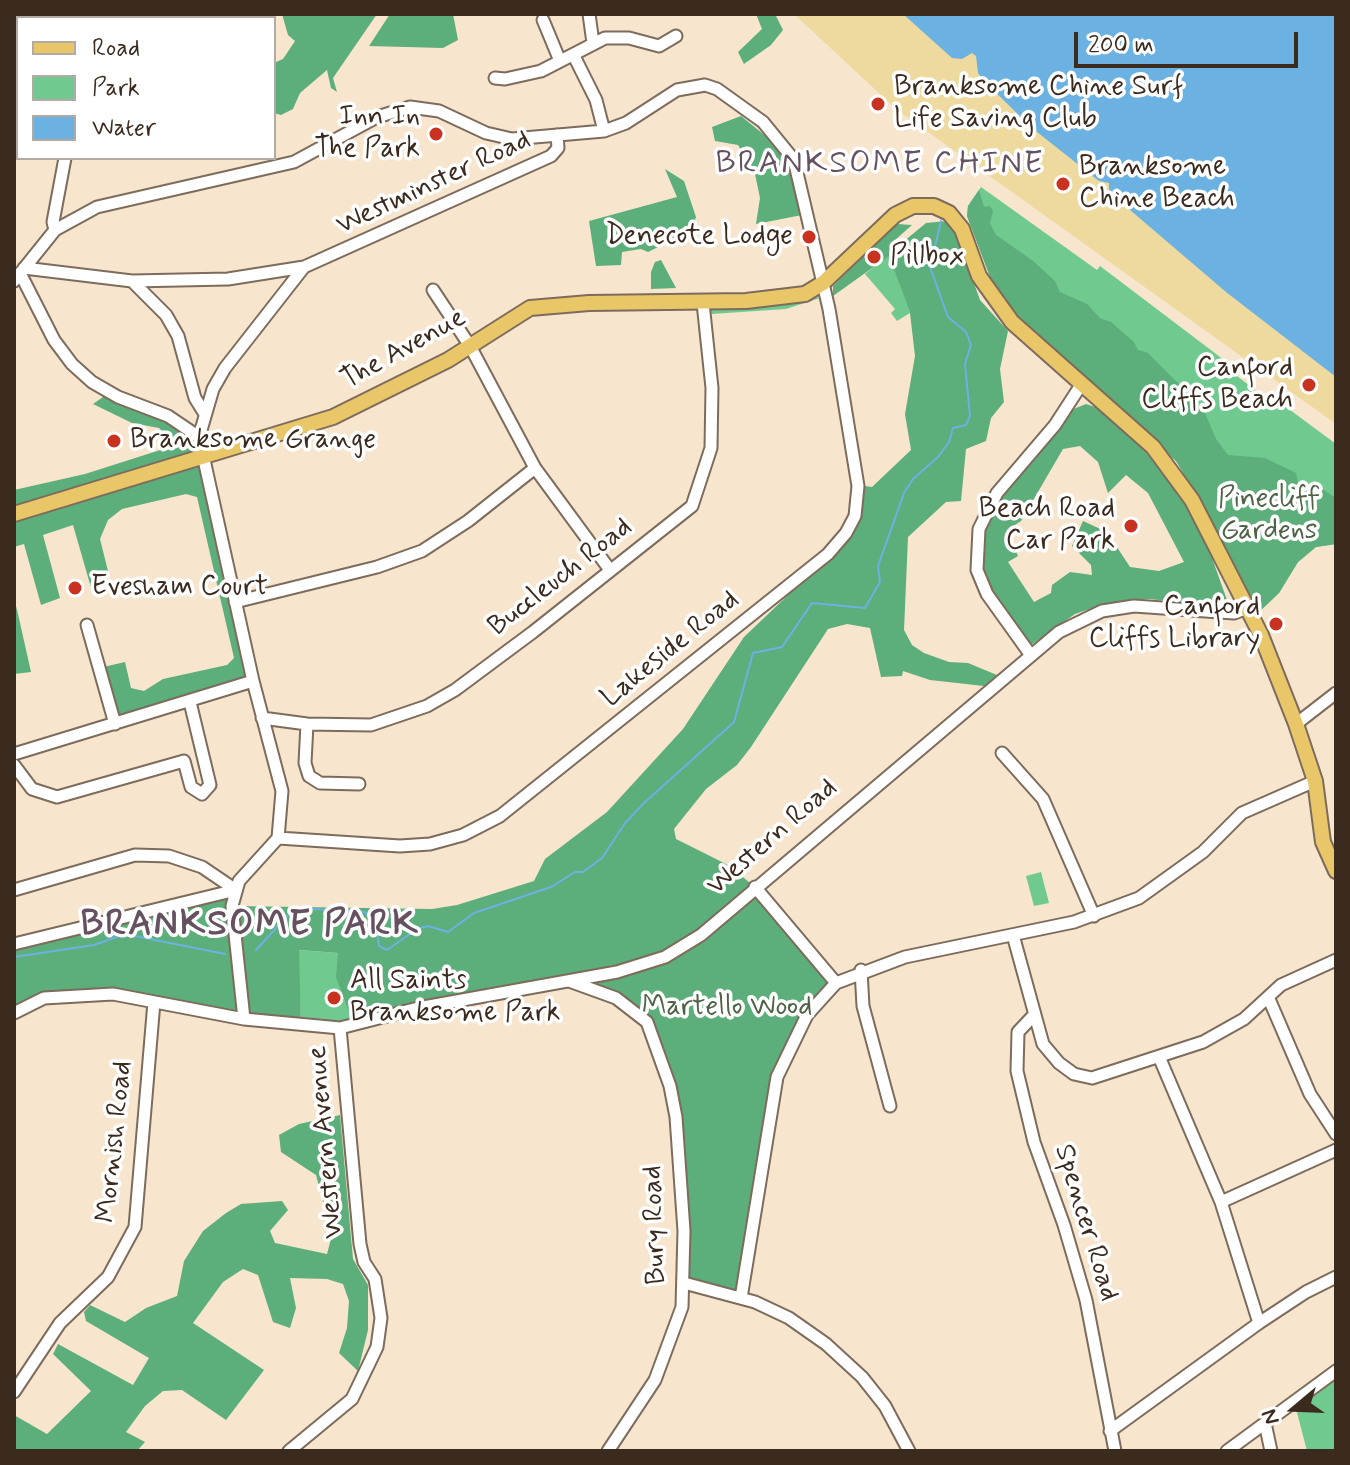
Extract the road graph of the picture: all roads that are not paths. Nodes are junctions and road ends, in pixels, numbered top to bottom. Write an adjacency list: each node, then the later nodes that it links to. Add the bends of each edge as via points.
1 (589, 14): 4 (street)
2 (543, 20): 6 (street)
3 (676, 36): 4 (street, via 659,46 619,36)
4 (593, 43): 5 (street)
5 (574, 56): 6 (street); 8 (street, via 596,100)
6 (560, 61): 7 (street, via 521,77)
7 (495, 78)
8 (604, 131): 9 (street, Westminster Road); 15 (street, Westminster Road, via 685,87 717,89 763,122 794,160)
9 (557, 135): 11 (street, via 512,139 439,111 410,107 377,117 294,162 116,201); 12 (street, Westminster Road, via 558,148 551,156)
10 (65, 160): 11 (street)
11 (55, 230): 13 (street)
12 (304, 267): 14 (street, via 228,279); 20 (street, Westminster Road, via 225,368)
13 (19, 274): 14 (street); 21 (street, via 54,340 82,373)
14 (132, 281): 20 (street, via 166,315 178,336 198,407)
15 (823, 283): 17 (main road, The Avenue, via 796,296); 19 (main road, via 895,215 922,204 940,208 962,229 979,276 998,306); 44 (street, Lakeside Road, via 858,486 855,516 828,554 500,816 430,844)
16 (433, 290): 18 (street)
17 (703, 303): 18 (main road, The Avenue, via 530,308); 25 (street, Buccleuch Road, via 712,388 711,448 702,481 692,506)
18 (470, 346): 22 (main road, The Avenue, via 333,417); 23 (street)
19 (1081, 385): 27 (main road, via 1168,464 1205,523); 29 (street, via 1055,425 997,493 979,529 977,570 987,594)
20 (205, 414): 21 (street, Westminster Road)
21 (199, 437): 22 (street)
22 (205, 459): 24 (main road, The Avenue); 26 (street)
23 (535, 468): 25 (street); 26 (street, via 422,551)
24 (14, 514)
25 (610, 570): 35 (street, Buccleuch Road, via 427,706 371,725)
26 (235, 602): 30 (street)
27 (1247, 608): 29 (street, Western Road, via 1234,613 1134,606 1102,611 1059,632); 36 (main road)
28 (87, 625): 34 (street)
29 (1030, 654): 48 (street, Western Road)
30 (253, 681): 32 (street); 33 (street)
31 (1336, 693): 36 (street)
32 (190, 702): 34 (street); 37 (street)
33 (262, 718): 35 (street, Buccleuch Road); 44 (street, via 282,791)
34 (115, 724): 39 (street)
35 (307, 724): 43 (street, via 309,776 320,783)
36 (1296, 724): 42 (main road)
37 (203, 749): 40 (street); 40 (street, via 207,791 195,792)
38 (1002, 753): 51 (street, via 1043,799)
39 (14, 754)
40 (184, 761): 41 (street, via 57,797 32,789)
41 (14, 765)
42 (1315, 781): 45 (main road, via 1323,842); 51 (street, via 1242,813 1158,888)
43 (359, 784)
44 (278, 838): 50 (street)
45 (1336, 871)
46 (14, 878): 47 (street)
47 (28, 886): 49 (street); 50 (street, via 144,855 169,856 202,867)
48 (755, 887): 56 (street, Western Road, via 701,935 665,957); 58 (street)
49 (14, 890)
50 (236, 890): 53 (street); 64 (street, via 232,906)
51 (1094, 916): 52 (street)
52 (1013, 935): 55 (street); 63 (street)
53 (14, 944)
54 (1336, 960): 60 (street, via 1281,985)
55 (861, 970): 58 (street); 67 (street, via 863,1006)
56 (617, 972): 57 (street, Western Road); 59 (street)
57 (564, 980): 59 (street, Bury Road); 65 (street, Western Road)
58 (836, 983): 73 (street, via 807,1015 777,1077)
59 (616, 998): 72 (street, Bury Road, via 647,1022 670,1086)
60 (1269, 999): 66 (street, via 1222,1033); 68 (street, via 1310,1094)
61 (154, 1002): 62 (street, Western Road, via 90,993 44,998); 64 (street, Western Road); 76 (street, Mornish Road, via 135,1227 108,1277 60,1323)
62 (14, 1013)
63 (1034, 1015): 66 (street, via 1043,1044 1074,1074 1092,1078); 78 (street, Spencer Road, via 1018,1032 1017,1071 1034,1142 1086,1300)
64 (244, 1019): 65 (street, Western Road)
65 (340, 1028): 79 (street, Western Avenue, via 360,1244 375,1279 381,1318 377,1347 352,1399)
66 (1160, 1059): 70 (street)
67 (890, 1106)
68 (1336, 1134)
69 (1336, 1150): 70 (street)
70 (1221, 1202): 74 (street)
71 (1336, 1277): 74 (street)
72 (684, 1283): 73 (street); 80 (street, Bury Road, via 682,1307 655,1380)
73 (741, 1298): 81 (street, via 789,1318 826,1344 885,1406)
74 (1259, 1323): 78 (street)
75 (1336, 1371): 77 (street)
76 (14, 1392)
77 (1265, 1423): 83 (street); 84 (street)
78 (1110, 1431): 82 (street, Spencer Road)
79 (289, 1451)
80 (608, 1451)
81 (909, 1451)
82 (1115, 1451)
83 (1227, 1451)
84 (1271, 1451)

